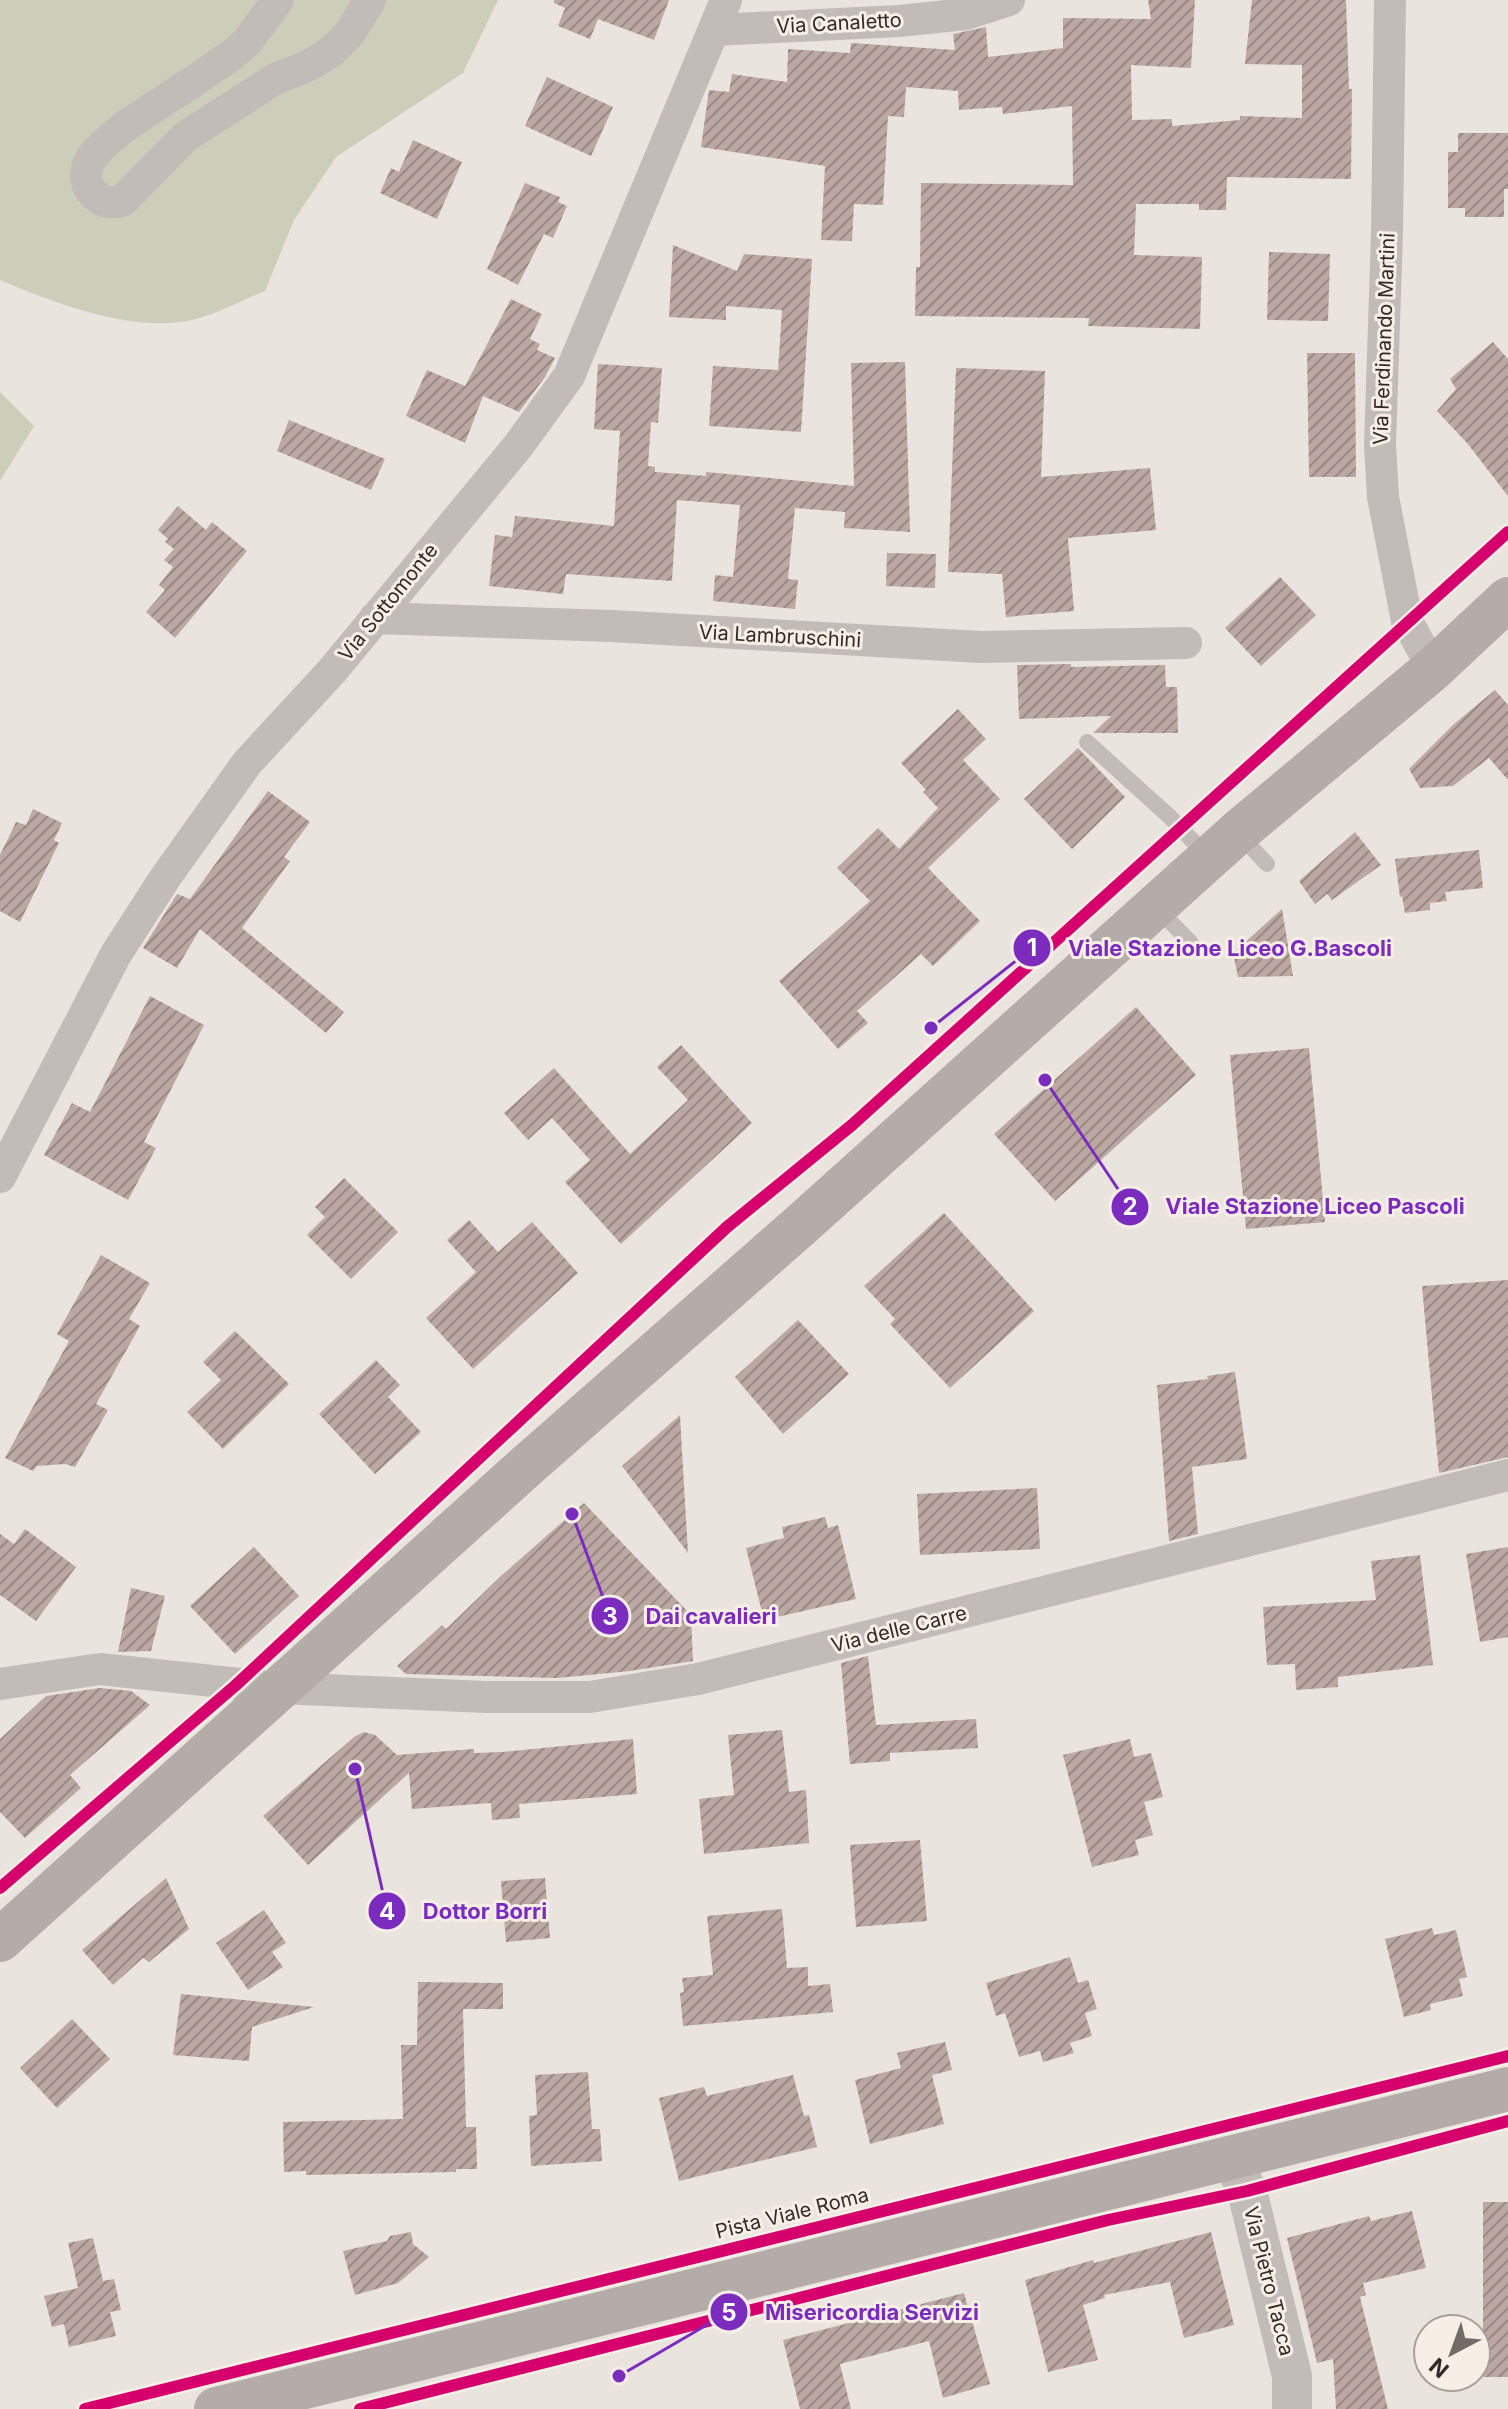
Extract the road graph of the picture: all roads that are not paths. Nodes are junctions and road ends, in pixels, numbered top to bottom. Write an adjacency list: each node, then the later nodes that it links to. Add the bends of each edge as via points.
1 (278, 0): 2 (street, via 232,55 127,125 90,160 86,175 94,194 103,201 122,201 132,194 185,137 275,79 332,51)
2 (370, 0)
3 (726, 0): 6 (street, Via Sottomonte)
4 (1009, 0): 6 (street, Via Canaletto, via 966,14 899,21)
5 (1390, 0): 10 (street, Via Ferdinando Martini, via 1383,497 1407,621)
6 (715, 30): 8 (street, Via Sottomonte, via 569,376)
7 (1508, 599): 10 (main road)
8 (375, 618): 9 (street, Via Lambruschini, via 981,647); 16 (street, Via Sottomonte, via 247,763 165,878 116,954)
9 (1186, 643)
10 (1433, 669): 12 (main road)
11 (1087, 742): 12 (lane, via 1170,817)
12 (1224, 846): 13 (lane); 14 (main road)
13 (1267, 864)
14 (1156, 907): 15 (lane); 19 (main road)
15 (1191, 943)
16 (0, 1177)
17 (1508, 1475): 19 (street, Via delle Carre, via 698,1679 590,1697)
18 (0, 1684): 19 (street, Via delle Carre, via 100,1669)
19 (279, 1688): 20 (main road)
20 (0, 1940)
21 (1508, 2089): 22 (main road)
22 (1231, 2157): 23 (main road); 24 (street, Via Pietro Tacca, via 1247,2191 1292,2376)
23 (216, 2409)
24 (1292, 2409)

